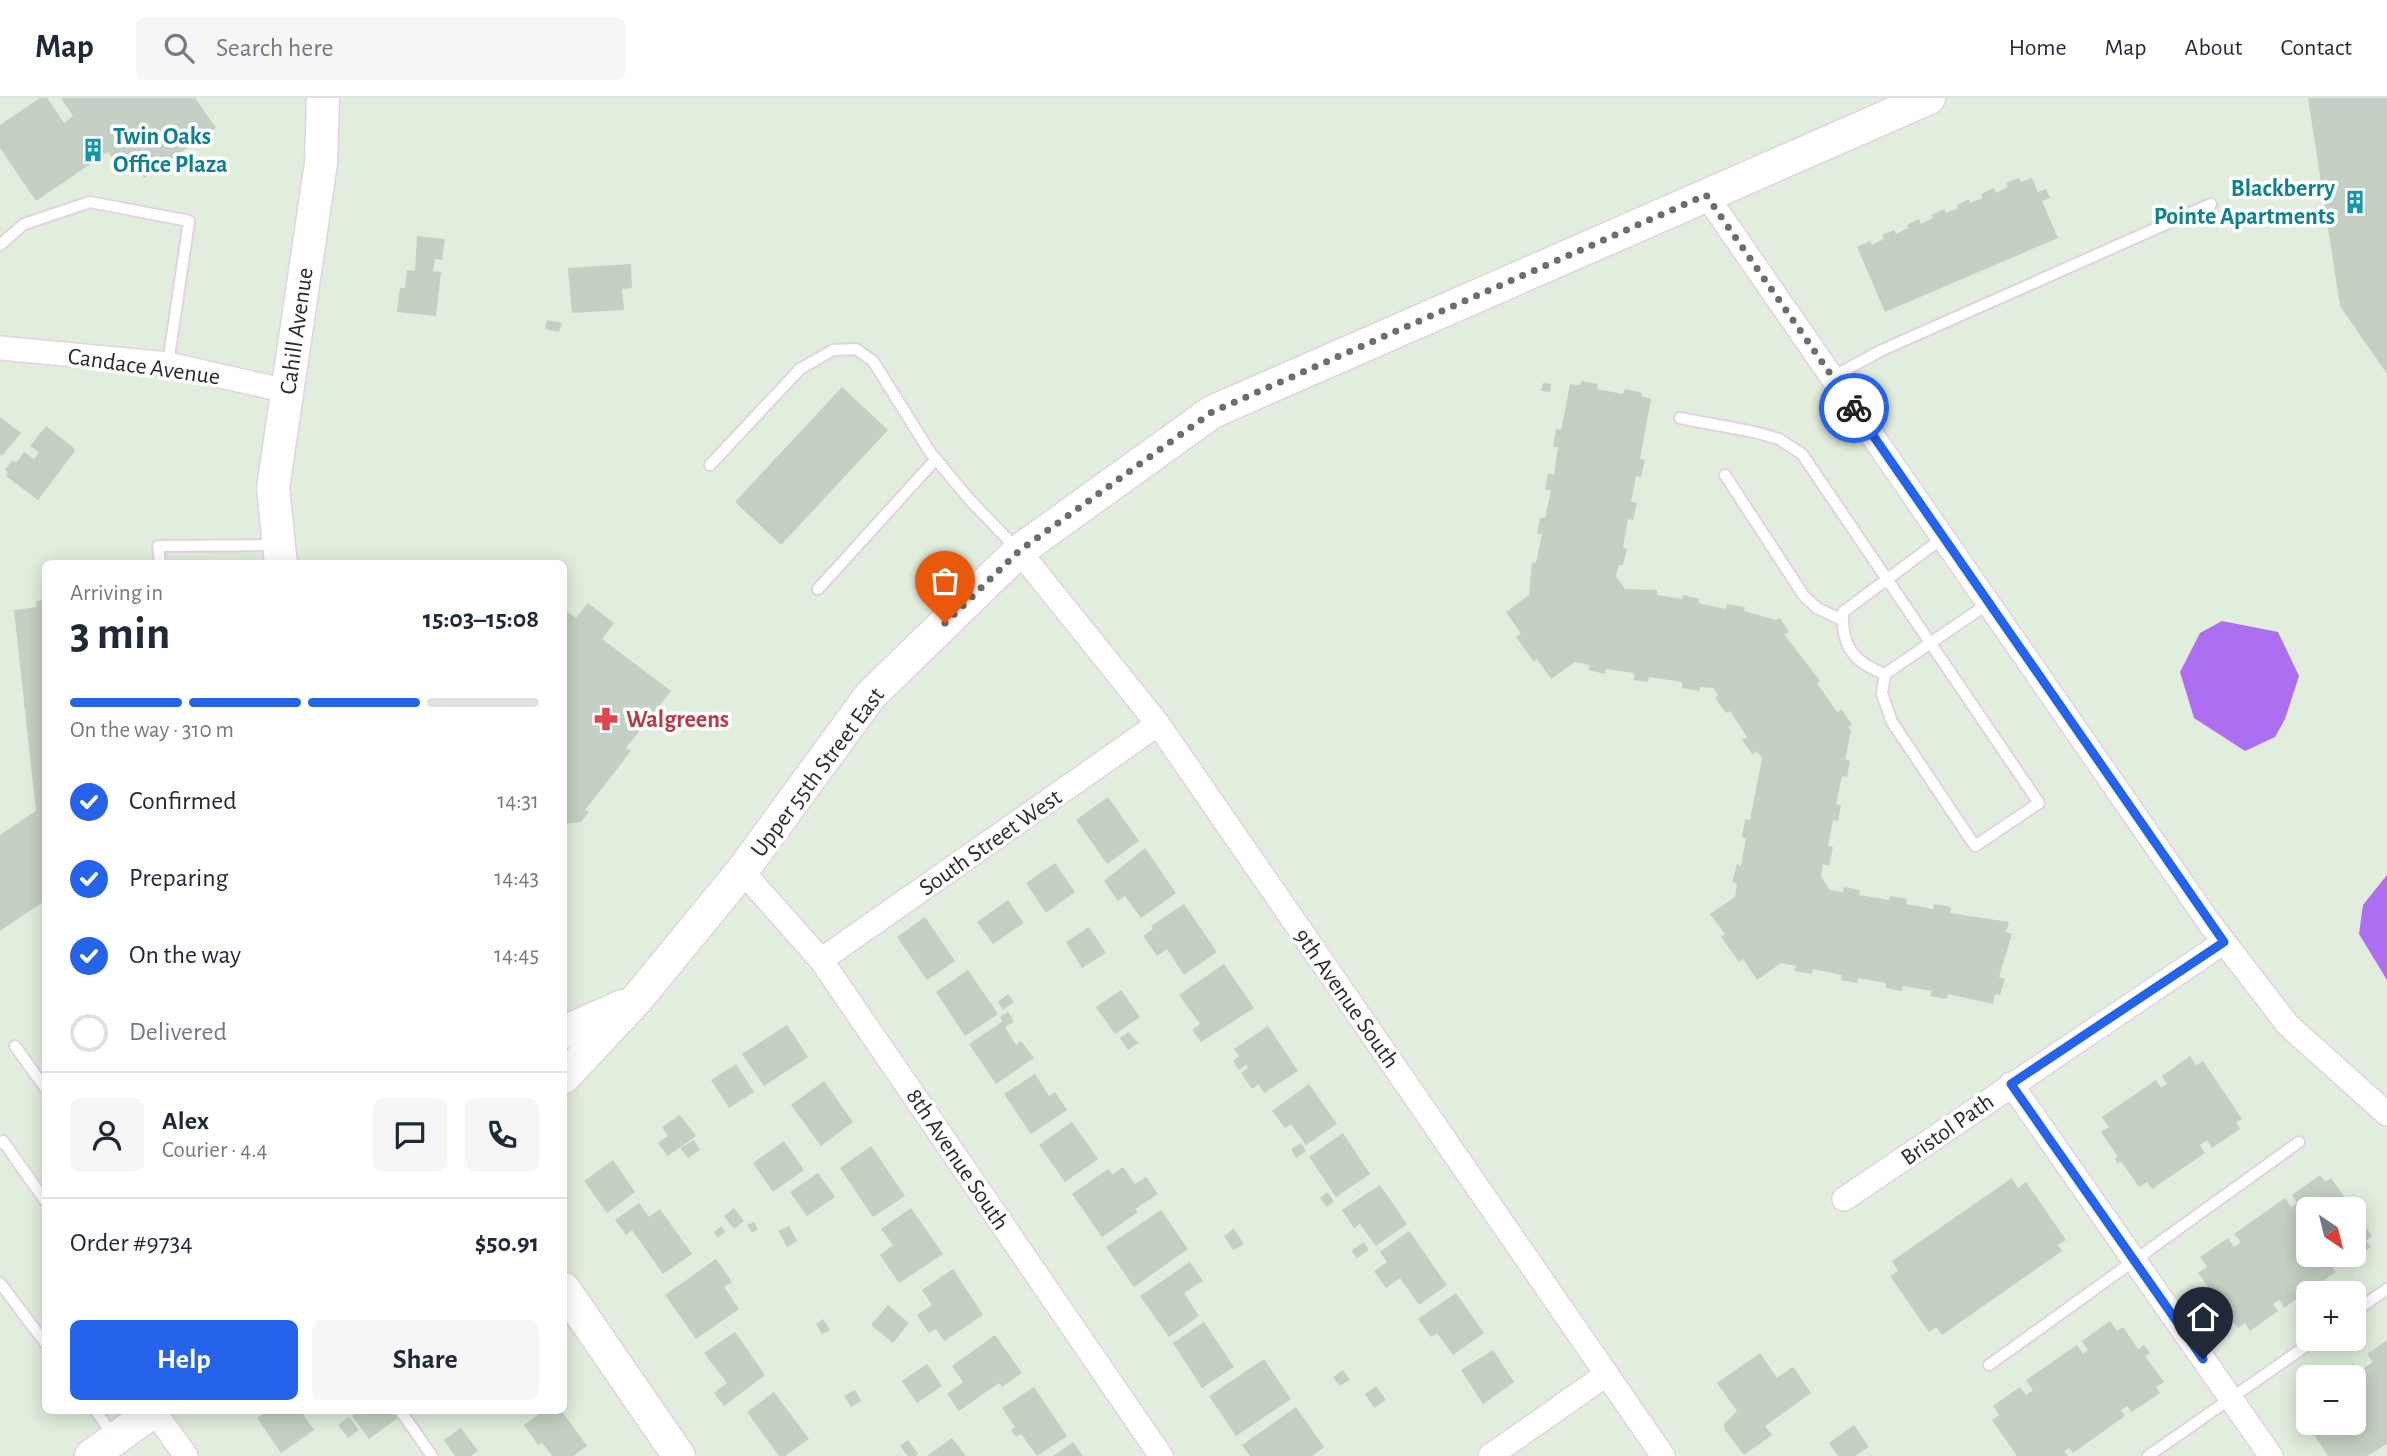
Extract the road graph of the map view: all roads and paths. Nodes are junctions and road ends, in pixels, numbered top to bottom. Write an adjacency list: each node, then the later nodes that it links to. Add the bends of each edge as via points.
1 (323, 98): 9 (street, Cahill Avenue, via 321,163)
2 (1929, 98): 3 (street, Upper 55th Street East)
3 (1706, 195): 8 (street); 15 (street, Upper 55th Street East, via 1212,412)
4 (2211, 204): 8 (lane, via 1880,351)
5 (0, 245): 7 (lane, via 24,224 90,202 189,221)
6 (0, 348): 7 (street, Candace Avenue)
7 (168, 364): 9 (street, Candace Avenue)
8 (1833, 377): 14 (street)
9 (287, 391): 16 (street, Cahill Avenue, via 273,488)
10 (1680, 418): 18 (lane, via 1779,439 1801,454)
11 (936, 459): 12 (lane, via 873,361 856,349 833,350 800,369); 15 (lane); 19 (lane)
12 (710, 466)
13 (1725, 475): 21 (lane, via 1804,596)
14 (1944, 537): 18 (lane); 20 (street)
15 (1019, 551): 24 (street, 9th Avenue South); 25 (street, Upper 55th Street East, via 870,696)
16 (280, 554): 17 (lane, via 158,546)
17 (160, 560)
18 (1888, 579): 21 (lane, via 1843,612); 22 (lane)
19 (818, 589)
20 (1989, 603): 22 (lane); 26 (street)
21 (1842, 620): 23 (lane, via 1851,653 1867,668)
22 (1931, 643): 23 (lane); 23 (lane, via 2039,803 1975,846 1892,722 1882,694)
23 (1885, 674)
24 (1158, 724): 27 (street, South Street West); 47 (street, 9th Avenue South)
25 (742, 871): 27 (street, 8th Avenue South); 28 (street, Upper 55th Street East)
26 (2224, 942): 33 (street, Bristol Path); 34 (street, via 2288,1025)
27 (821, 960): 57 (street, 8th Avenue South)
28 (637, 999): 29 (street); 31 (street, Upper 55th Street East)
29 (567, 1031)
30 (15, 1046): 32 (lane)
31 (567, 1074)
32 (42, 1083)
33 (2011, 1084): 38 (street, Bristol Path); 39 (street)
34 (2387, 1115)
35 (2299, 1142): 39 (lane)
36 (0, 1143): 37 (lane, via 3,1141)
37 (42, 1196)
38 (1844, 1199)
39 (2133, 1259): 46 (lane); 48 (street)
40 (0, 1283): 44 (lane)
41 (2387, 1289): 43 (lane)
42 (567, 1293): 56 (street)
43 (2366, 1304)
44 (42, 1339)
45 (2299, 1351): 48 (lane)
46 (1989, 1365)
47 (1607, 1374): 58 (street); 59 (street, 9th Avenue South)
48 (2231, 1399): 60 (lane); 61 (street)
49 (96, 1414): 53 (lane)
50 (151, 1414): 53 (street)
51 (157, 1414): 54 (street)
52 (403, 1414): 55 (lane)
53 (103, 1447)
54 (186, 1456)
55 (432, 1456)
56 (679, 1456)
57 (1161, 1456)
58 (1490, 1456)
59 (1663, 1456)
60 (2148, 1456)
61 (2271, 1456)

